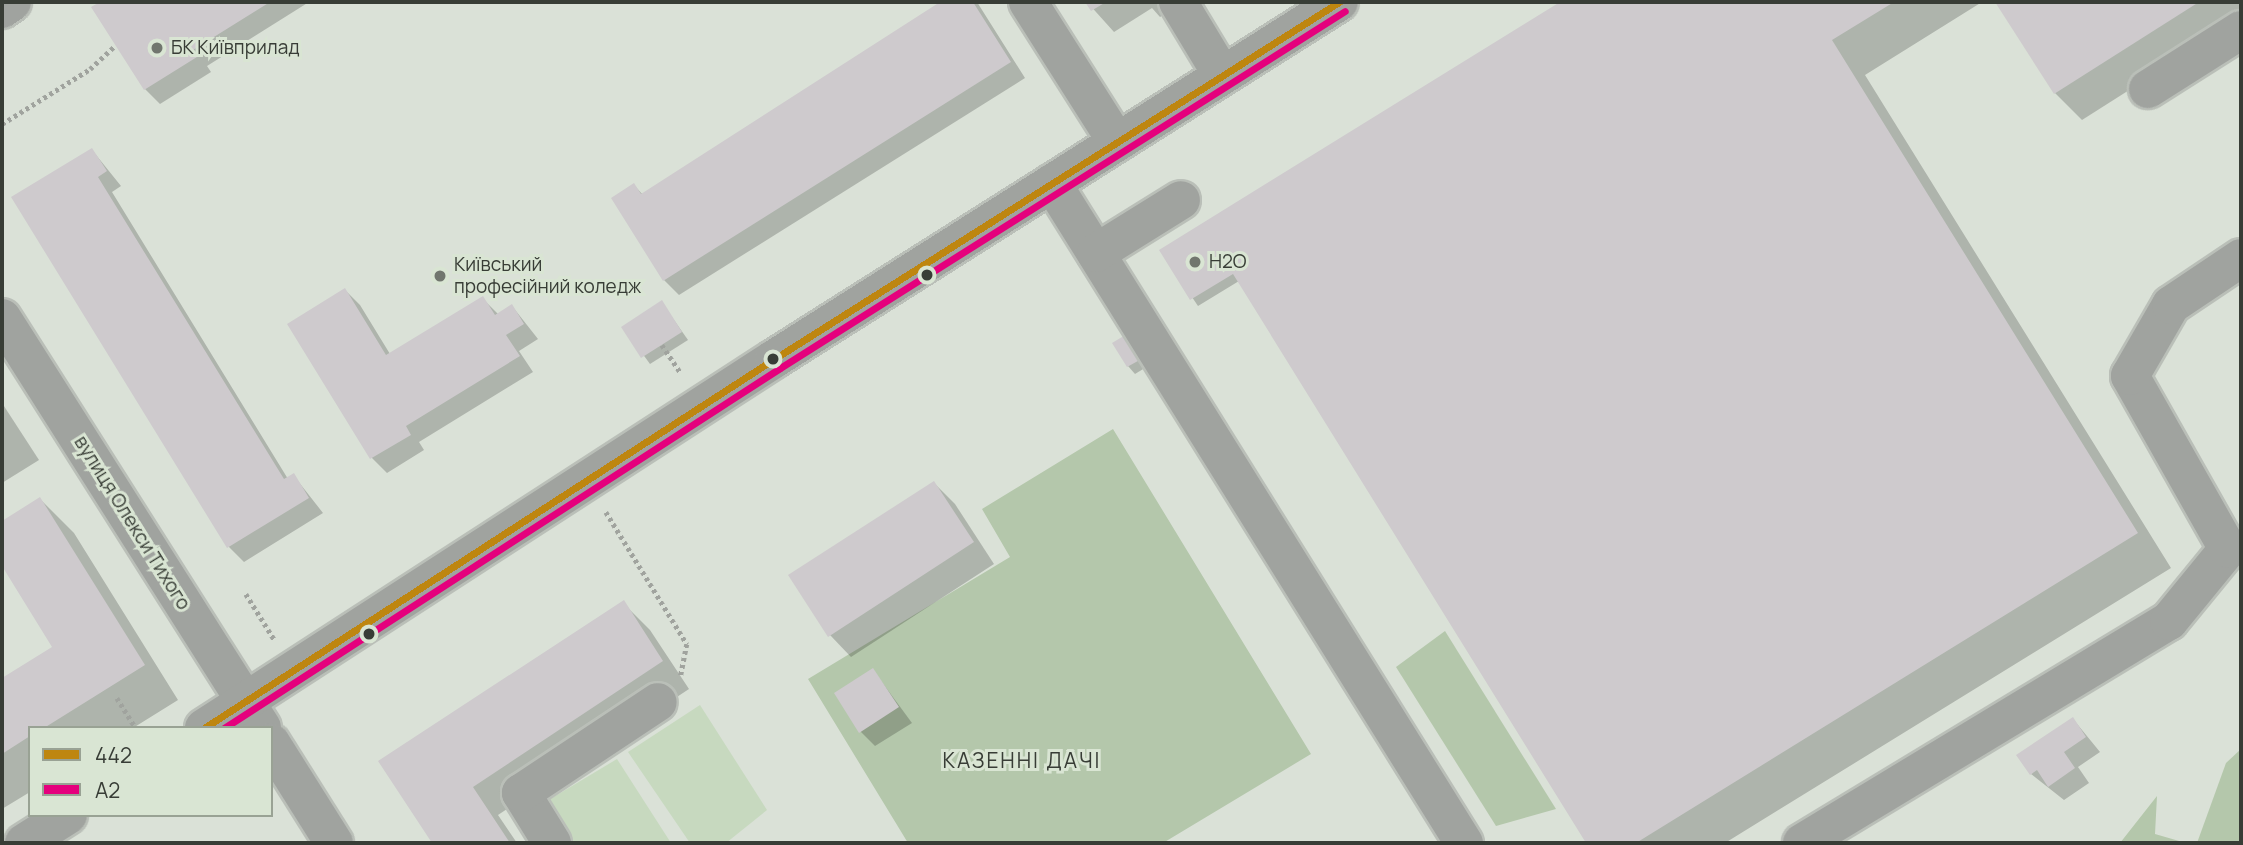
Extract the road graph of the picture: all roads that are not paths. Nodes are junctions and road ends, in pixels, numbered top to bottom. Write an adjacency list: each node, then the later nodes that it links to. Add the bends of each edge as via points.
1 (12, 2): 5 (street)
2 (1028, 2): 9 (street)
3 (1178, 2): 7 (street)
4 (1339, 2): 7 (street)
5 (2, 9)
6 (2241, 30): 8 (street)
7 (1222, 75): 9 (street)
8 (2148, 89)
9 (1117, 142): 10 (street)
10 (1052, 183): 12 (street); 16 (street)
11 (1181, 200): 12 (street)
12 (1096, 253): 23 (street)
13 (2241, 258): 24 (street, via 2171,305 2130,376 2228,549 2169,621)
14 (2, 318): 16 (street, вулиця Олекси Тихого)
15 (659, 702): 22 (street, via 521,793)
16 (253, 714): 17 (street)
17 (211, 726)
18 (273, 746): 21 (street)
19 (65, 817): 20 (street)
20 (26, 843)
21 (334, 843)
22 (552, 843)
23 (1465, 843)
24 (1802, 843)

